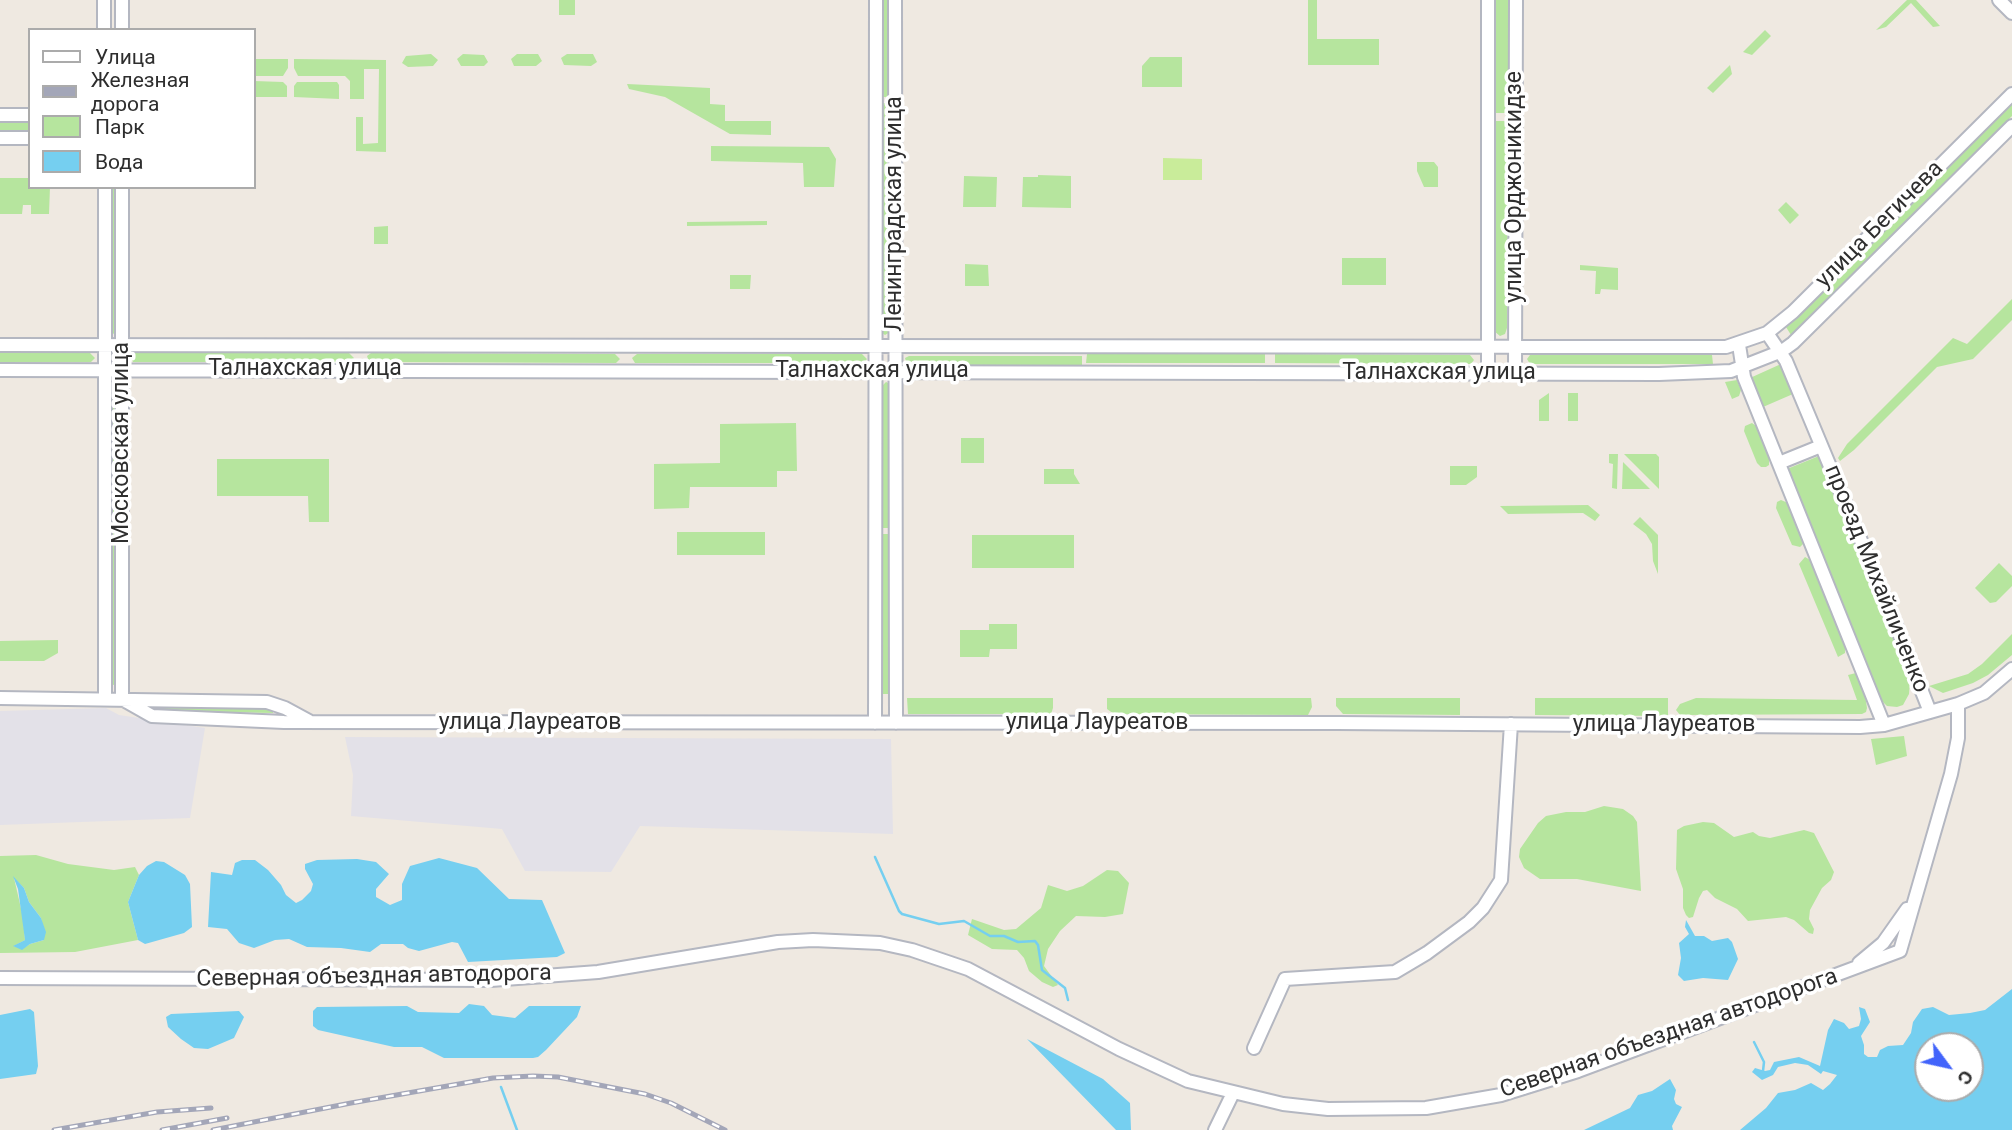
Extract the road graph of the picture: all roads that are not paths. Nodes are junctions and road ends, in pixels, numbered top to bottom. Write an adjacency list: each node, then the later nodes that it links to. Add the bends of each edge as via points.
1 (104, 0): 9 (street)
2 (122, 0): 10 (street)
3 (876, 0): 24 (street, Ленинградская улица)
4 (895, 0): 25 (street, Ленинградская улица)
5 (1488, 0): 26 (street, улица Орджоникидзе)
6 (1516, 0): 27 (street, улица Орджоникидзе)
7 (1999, 0): 8 (street)
8 (2012, 13)
9 (104, 28)
10 (122, 28)
11 (2012, 94): 19 (street, улица Бегичева)
12 (0, 115): 13 (street)
13 (28, 115)
14 (2012, 126): 28 (street, улица Бегичева)
15 (0, 138): 16 (street)
16 (28, 138)
17 (105, 189): 21 (street, Московская улица)
18 (122, 189): 22 (street, Московская улица)
19 (1767, 333): 23 (street, улица Бегичева); 28 (street, проезд Михайличенко)
20 (0, 345): 21 (street, Талнахская улица)
21 (105, 345): 22 (street, Талнахская улица); 31 (street, Московская улица)
22 (122, 345): 24 (street, Талнахская улица); 32 (street, Московская улица)
23 (1739, 345): 27 (street, Талнахская улица, via 1715,349); 29 (street, проезд Михайличенко)
24 (876, 347): 25 (street, Талнахская улица); 33 (street, Ленинградская улица)
25 (895, 347): 26 (street, Талнахская улица); 34 (street, Ленинградская улица)
26 (1488, 348): 27 (street, Талнахская улица); 35 (street, улица Орджоникидзе)
27 (1515, 348): 36 (street, улица Орджоникидзе)
28 (1782, 351): 29 (street, улица Бегичева); 37 (street, проезд Михайличенко)
29 (1743, 368): 36 (street, Талнахская улица, via 1659,374); 38 (street, проезд Михайличенко)
30 (0, 370): 31 (street, Талнахская улица)
31 (105, 370): 32 (street, Талнахская улица); 41 (street, Московская улица)
32 (122, 370): 33 (street, Талнахская улица); 42 (street, Московская улица)
33 (876, 372): 34 (street, Талнахская улица); 46 (street, Ленинградская улица)
34 (895, 372): 35 (street, Талнахская улица); 47 (street, Ленинградская улица)
35 (1488, 372): 36 (street, Талнахская улица)
36 (1515, 374)
37 (1822, 446): 38 (street, проезд Михайличенко); 44 (street, проезд Михайличенко)
38 (1779, 463): 49 (street, проезд Михайличенко)
39 (2012, 669): 43 (street, улица Лауреатов, via 1984,693)
40 (0, 698): 41 (street, улица Лауреатов)
41 (105, 698): 42 (street, улица Лауреатов)
42 (122, 699): 45 (street, улица Лауреатов, via 141,712 162,717); 45 (street, улица Лауреатов, via 267,702)
43 (1958, 704): 44 (street, улица Лауреатов); 52 (street, Северная объездная автодорога, via 1951,774 1916,895 1883,943 1851,970 1501,1095 1426,1108 1328,1110)
44 (1930, 712): 49 (street, улица Лауреатов)
45 (309, 722): 46 (street, улица Лауреатов)
46 (875, 723): 47 (street, улица Лауреатов)
47 (895, 723): 48 (street, улица Лауреатов)
48 (1511, 724): 49 (street, улица Лауреатов); 51 (street, via 1500,880 1483,908 1395,972 1285,979)
49 (1884, 725)
50 (0, 978): 52 (street, Северная объездная автодорога, via 491,980 598,972 778,942 880,943 968,969 1152,1065)
51 (1254, 1048)
52 (1233, 1093): 53 (street)
53 (1215, 1130)

